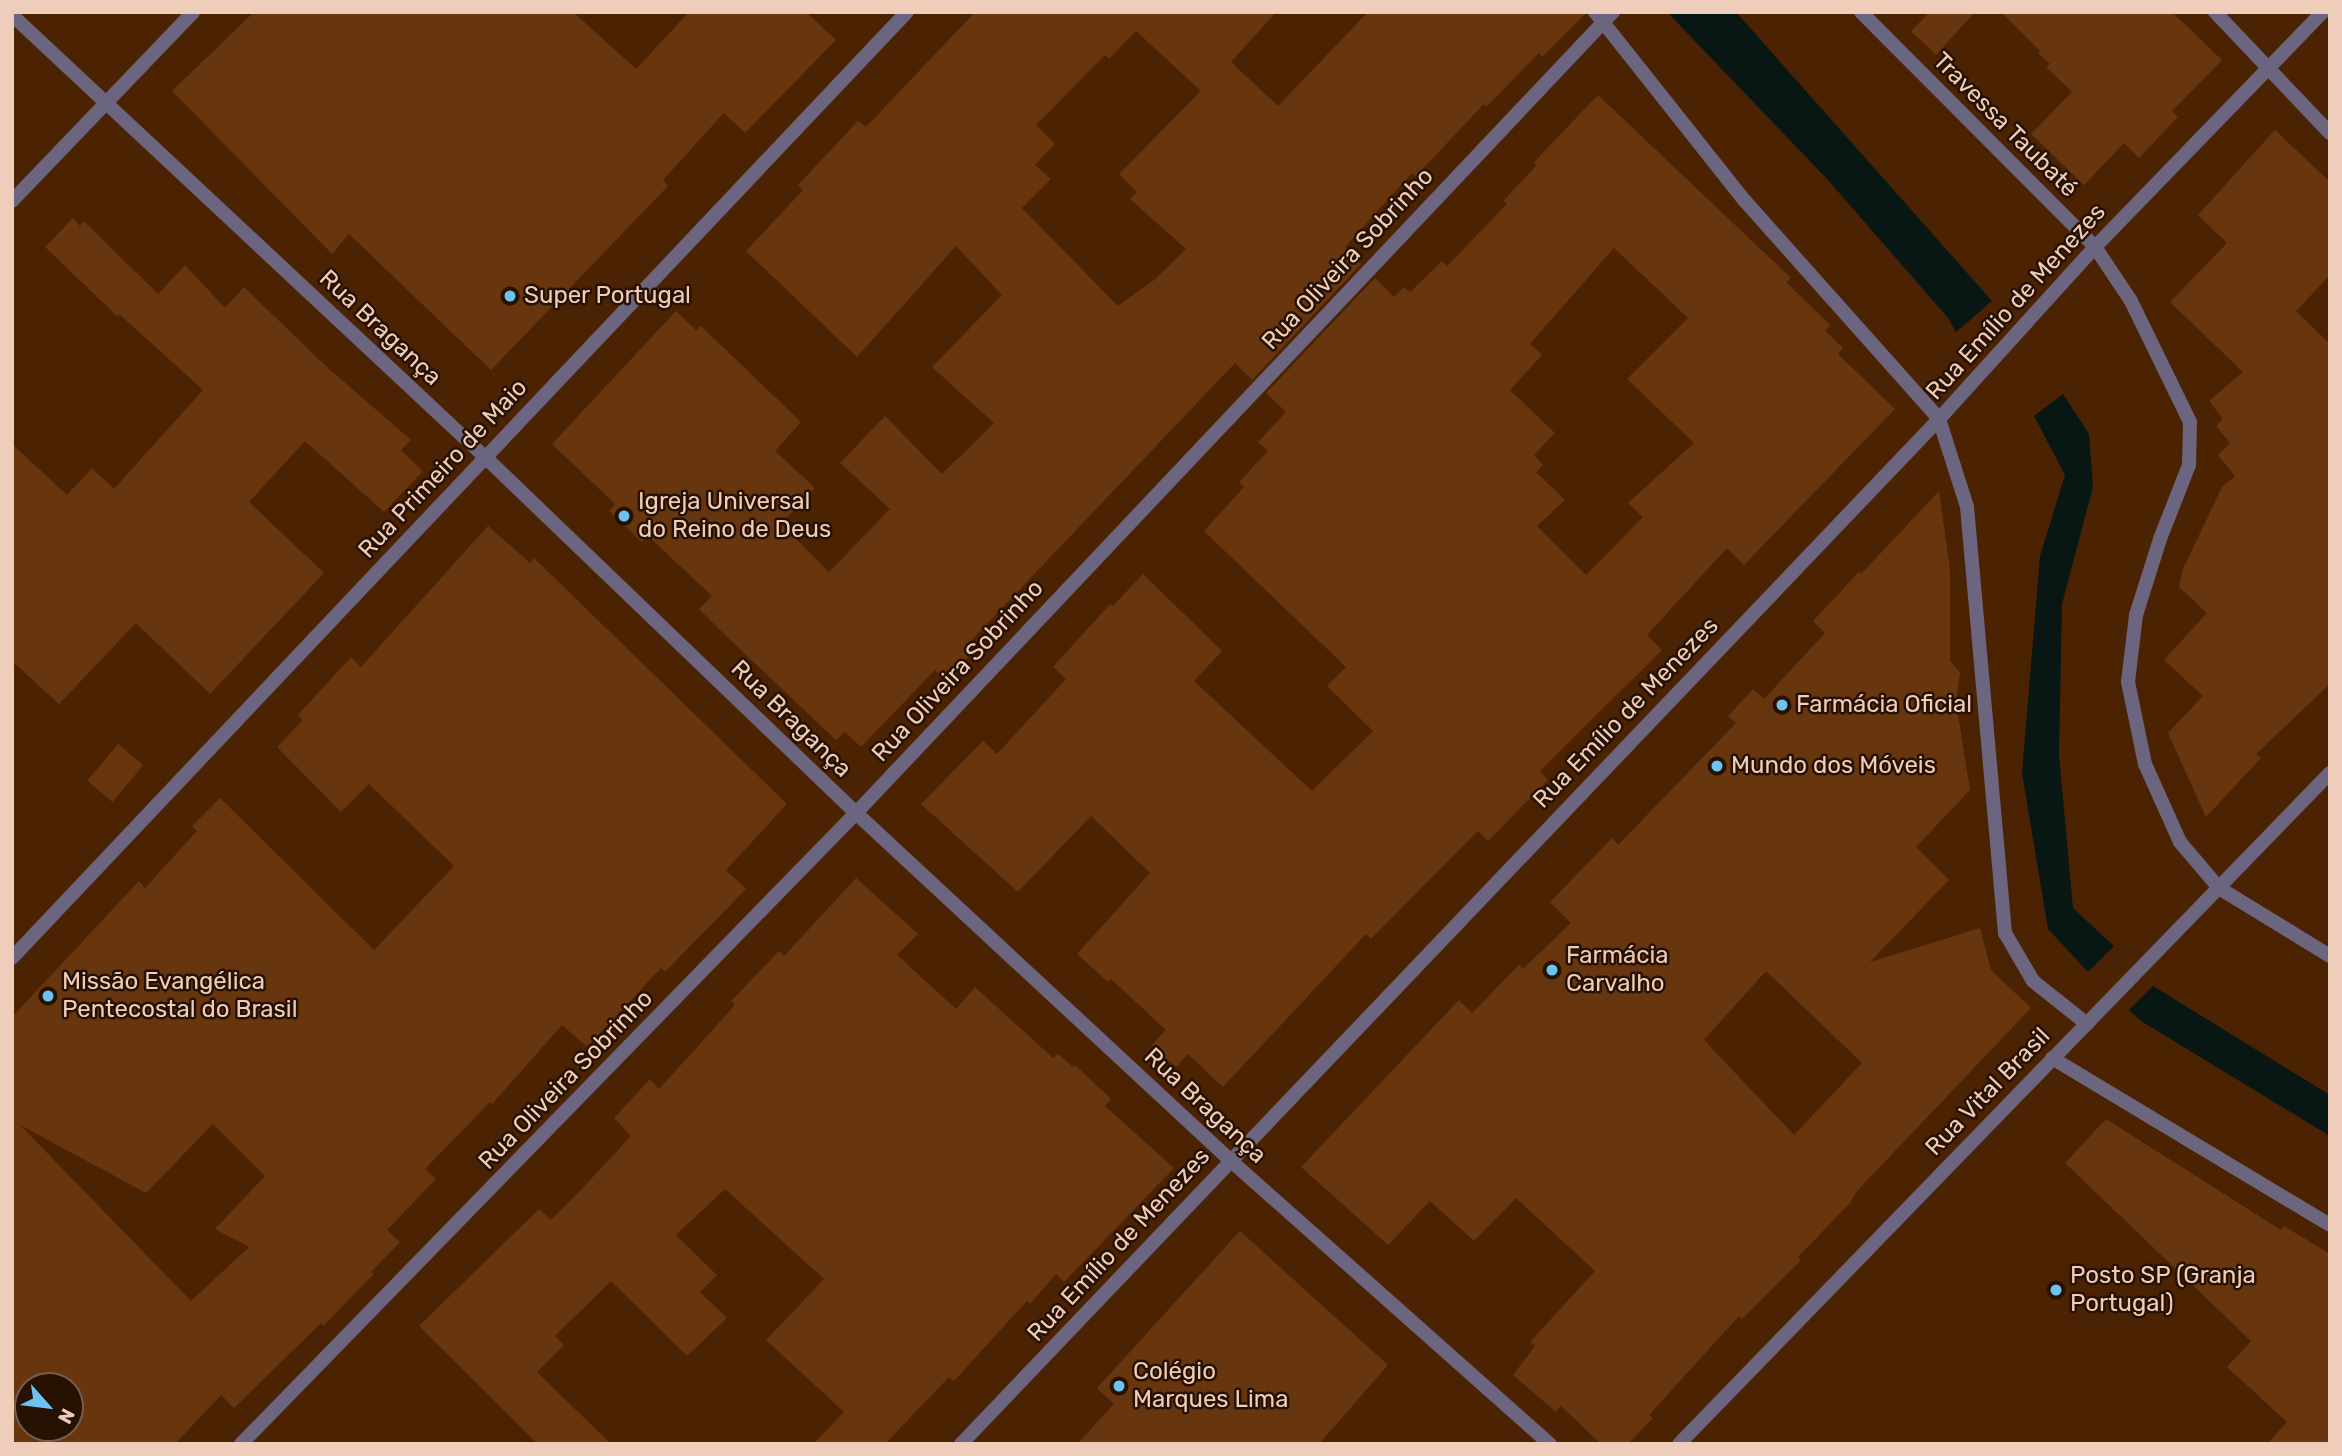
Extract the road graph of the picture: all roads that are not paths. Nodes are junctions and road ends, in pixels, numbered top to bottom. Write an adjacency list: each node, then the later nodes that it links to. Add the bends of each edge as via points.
1 (193, 12): 9 (street)
2 (907, 12): 14 (street, Rua Primeiro de Maio)
3 (1861, 12): 12 (street, Travessa Taubaté)
4 (2215, 12): 8 (street)
5 (2323, 12): 8 (street, Rua Emílio de Menezes)
6 (12, 15): 9 (street, Rua Bragança)
7 (1604, 16): 13 (street, via 1745,201); 16 (street, Rua Oliveira Sobrinho)
8 (2269, 67): 10 (street); 12 (street, Rua Emílio de Menezes)
9 (105, 103): 11 (street); 14 (street, Rua Bragança)
10 (2330, 133)
11 (12, 201)
12 (2095, 247): 13 (street, Rua Emílio de Menezes); 17 (street, Travessa Taubaté, via 2131,301 2190,422 2189,465 2136,615 2128,682 2145,764 2180,842)
13 (1939, 419): 20 (street, via 1967,507 2005,933 2033,981); 22 (street, Rua Emílio de Menezes)
14 (485, 457): 16 (street, Rua Bragança); 19 (street, Rua Primeiro de Maio)
15 (2330, 773): 17 (street, Rua Vital Brasil)
16 (856, 813): 22 (street, Rua Bragança); 24 (street, Rua Oliveira Sobrinho)
17 (2219, 888): 18 (street, Travessa Taubaté); 20 (street, Rua Vital Brasil)
18 (2330, 957)
19 (12, 958)
20 (2087, 1024): 21 (street, Rua Vital Brasil)
21 (2053, 1058): 23 (street); 27 (street, Rua Vital Brasil)
22 (1230, 1160): 25 (street, Rua Emílio de Menezes); 26 (street, Rua Bragança)
23 (2330, 1225)
24 (241, 1444)
25 (961, 1444)
26 (1550, 1444)
27 (1679, 1444)

